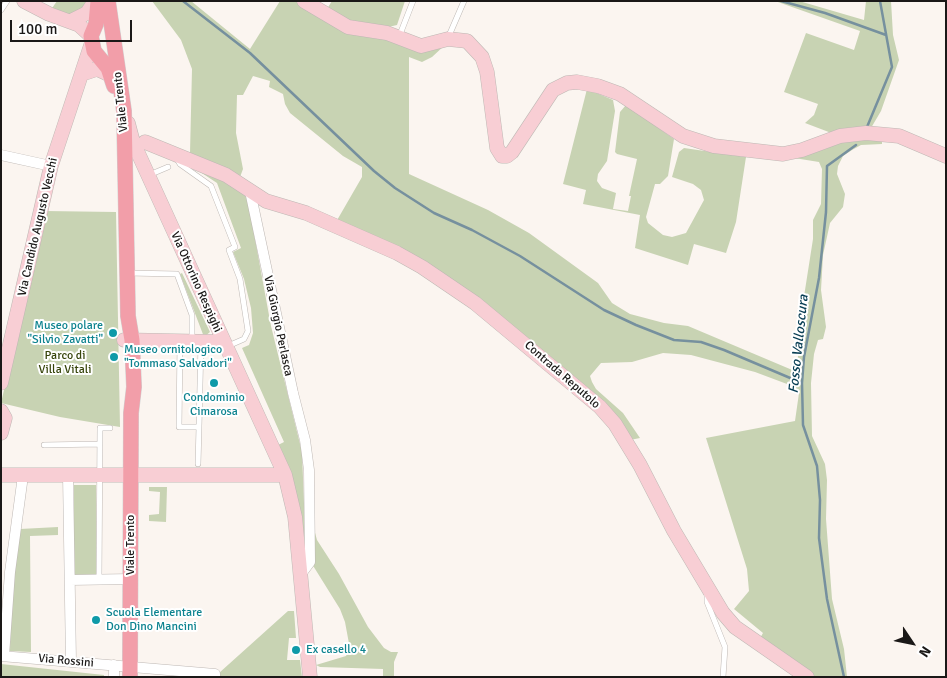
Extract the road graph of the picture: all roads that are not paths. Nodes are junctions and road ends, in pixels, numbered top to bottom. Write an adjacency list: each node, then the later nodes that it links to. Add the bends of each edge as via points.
1 (7, 1): 8 (lane)
2 (24, 1): 9 (street)
3 (96, 1): 9 (street, via 87,13); 11 (main road, Viale Trento)
4 (108, 1): 10 (main road, Viale Trento)
5 (304, 1): 12 (street, via 348,27)
6 (413, 1): 12 (lane)
7 (464, 1): 13 (lane)
8 (1, 10)
9 (66, 19): 11 (street)
10 (112, 29): 11 (main road, via 104,23); 14 (main road, Viale Trento)
11 (93, 34): 14 (main road, Viale Trento, via 95,55); 15 (street, Via Candido Augusto Vecchi)
12 (399, 38): 13 (street, via 421,46)
13 (448, 39): 19 (street, via 467,41 482,57 492,100 497,148 502,156 512,152 554,90 577,82 620,94 683,136 714,146 782,154 840,136 866,133 899,136)
14 (110, 67): 15 (street); 16 (street, Via Ottorino Respighi); 16 (main road, Viale Trento, via 121,114)
15 (82, 74): 20 (street, Via Candido Augusto Vecchi)
16 (135, 147): 17 (street); 22 (street, Via Ottorino Respighi); 24 (main road, Viale Trento)
17 (174, 153): 23 (street, via 226,174); 27 (lane, via 180,164 211,186 235,247 229,250 240,279 248,332 244,339)
18 (1, 155): 20 (street)
19 (946, 156)
20 (51, 166): 28 (street, Via Candido Augusto Vecchi)
21 (168, 166): 22 (lane)
22 (149, 175): 27 (street, Via Ottorino Respighi)
23 (250, 191): 43 (street, Via Giorgio Perlasca, via 309,470 310,562); 47 (street, Contrada Reputolo, via 266,201 306,213 422,267 475,303 589,396 615,424)
24 (127, 272): 25 (main road, Viale Trento); 26 (lane, via 177,274 192,315)
25 (128, 340): 26 (street); 41 (main road, Viale Trento, via 125,388 131,413)
26 (191, 341): 27 (street); 31 (lane); 31 (lane, via 179,427)
27 (223, 345): 42 (street, Via Ottorino Respighi)
28 (4, 361): 29 (street, Via Candido Augusto Vecchi)
29 (1, 383)
30 (1, 411): 33 (street, via 5,418)
31 (199, 427): 36 (lane)
32 (110, 428): 34 (lane, via 100,428)
33 (1, 433)
34 (99, 444): 35 (lane); 40 (lane)
35 (44, 445)
36 (198, 464)
37 (1, 475): 38 (street)
38 (22, 475): 39 (street); 48 (street)
39 (68, 475): 40 (street); 46 (street)
40 (99, 475): 41 (street); 44 (lane)
41 (131, 475): 42 (street); 45 (main road, Viale Trento)
42 (285, 475): 43 (street, Via Ottorino Respighi, via 295,517)
43 (301, 574): 54 (street, Via Ottorino Respighi)
44 (99, 579): 45 (street); 46 (street)
45 (131, 579): 51 (main road, Viale Trento)
46 (70, 580): 49 (street)
47 (706, 587): 55 (lane, via 708,602 726,646); 56 (street, Contrada Reputolo, via 735,627)
48 (3, 656): 49 (street, Via Rossini)
49 (71, 662): 50 (street, Via Rossini)
50 (114, 665): 51 (street, Via Rossini); 52 (street)
51 (130, 672): 53 (street, Via Rossini, via 215,674)
52 (114, 677)
53 (215, 677)
54 (310, 677)
55 (723, 677)
56 (807, 677)

